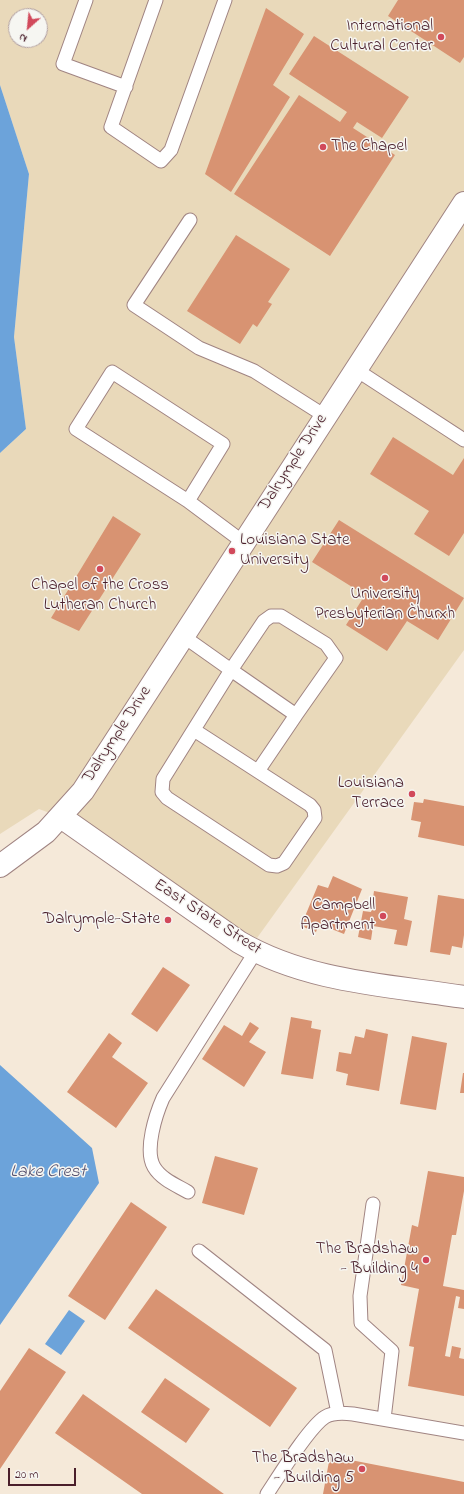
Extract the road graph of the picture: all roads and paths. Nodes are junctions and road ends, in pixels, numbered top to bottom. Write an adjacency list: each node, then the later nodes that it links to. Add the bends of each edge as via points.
1 (86, 0): 4 (lane, via 63,64)
2 (156, 0): 4 (lane)
3 (225, 0): 4 (lane, via 171,150 162,161 111,127)
4 (126, 87)
5 (464, 203): 7 (street, Dalrymple Drive)
6 (190, 220): 8 (lane, via 134,305 199,348 254,371)
7 (355, 369): 8 (street, Dalrymple Drive); 9 (lane)
8 (325, 416): 11 (street, Dalrymple Drive)
9 (464, 440)
10 (188, 501): 10 (lane, via 76,429 112,372 223,444); 11 (lane)
11 (243, 542): 12 (street, Dalrymple Drive)
12 (183, 636): 13 (lane); 17 (street, Dalrymple Drive, via 83,791)
13 (231, 670): 14 (lane); 14 (lane, via 264,620 271,616 281,616 326,644 336,658); 15 (lane)
14 (296, 715): 16 (lane)
15 (194, 730): 16 (lane); 16 (lane, via 163,779 162,792 167,798 269,865 277,866 284,863 315,818 314,810 310,804)
16 (258, 771)
17 (61, 817): 18 (street, Dalrymple Drive, via 46,832); 19 (street, East State Street, via 239,942)
18 (0, 866)
19 (256, 951): 20 (street, East State Street, via 283,964 361,982); 21 (lane, via 163,1098 155,1116 150,1148 153,1166 164,1179)
20 (464, 997)
21 (188, 1192)
22 (373, 1204): 25 (lane, via 360,1296 362,1323 392,1351)
23 (199, 1251): 24 (lane, via 325,1350)
24 (338, 1413): 25 (lane); 27 (lane, via 326,1416 314,1426)
25 (384, 1419): 26 (lane)
26 (464, 1433)
27 (267, 1494)

